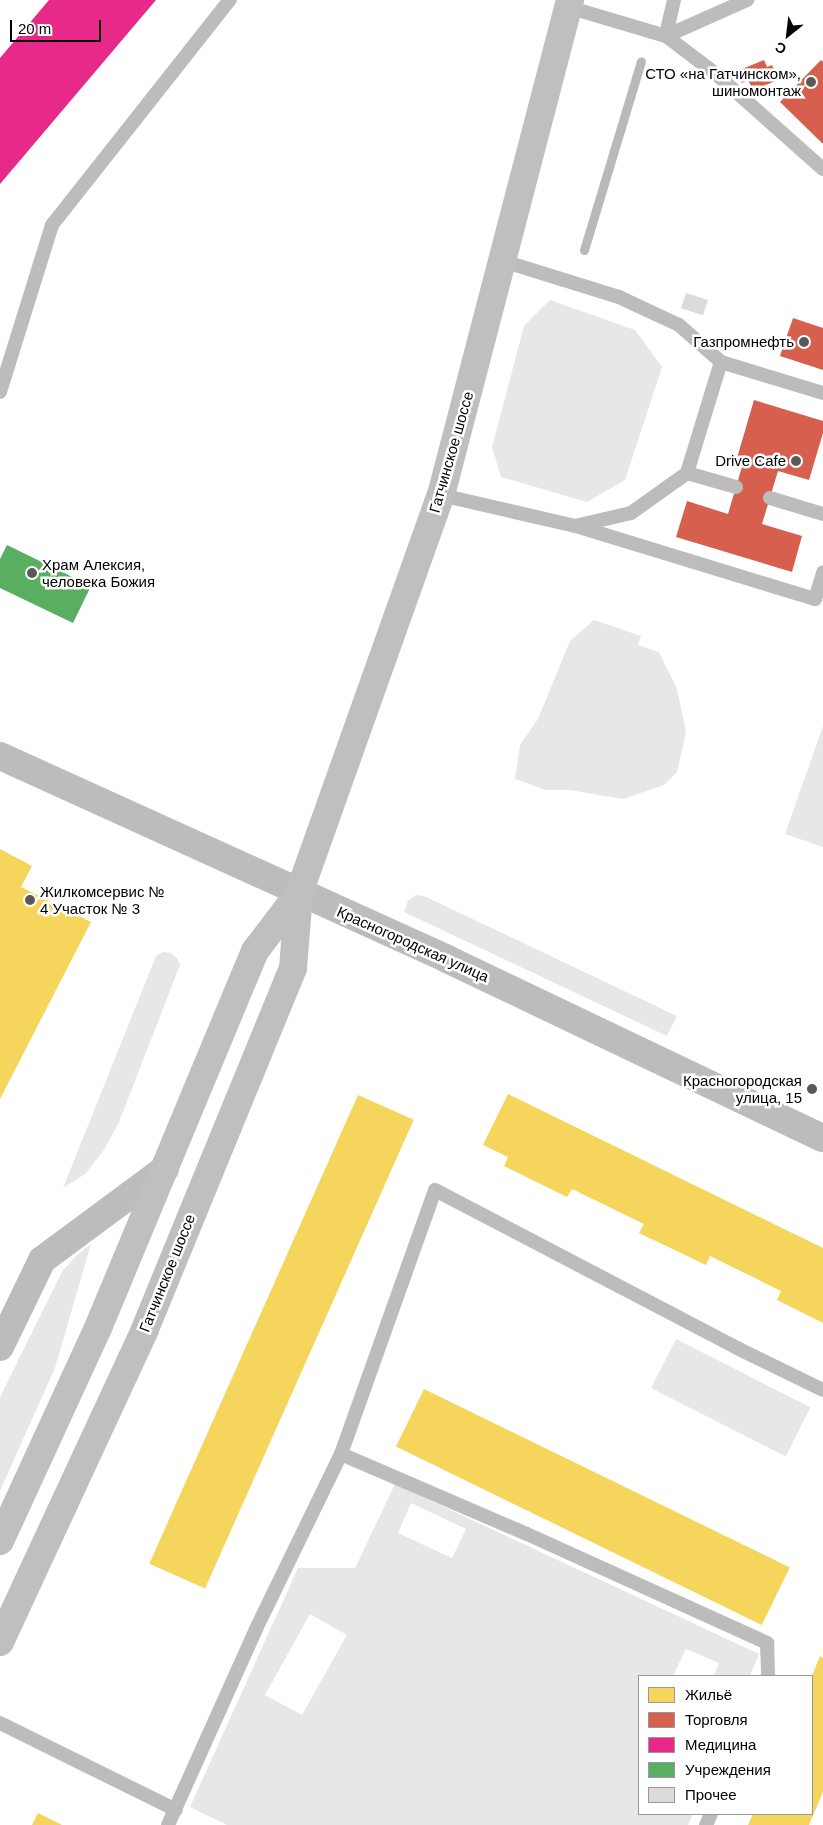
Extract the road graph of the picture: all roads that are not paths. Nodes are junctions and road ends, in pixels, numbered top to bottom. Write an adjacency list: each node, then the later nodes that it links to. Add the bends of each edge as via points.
1 (230, 0): 9 (lane, via 52,225)
2 (674, 0): 5 (lane)
3 (748, 0): 5 (lane)
4 (569, 4): 5 (lane); 7 (main road, Гатчинское шоссе)
5 (666, 36): 6 (lane, via 716,74)
6 (823, 169)
7 (502, 262): 8 (lane, via 619,297 679,324); 13 (main road, Гатчинское шоссе)
8 (721, 362): 10 (lane); 11 (lane)
9 (0, 392)
10 (823, 393)
11 (688, 473): 12 (lane); 16 (lane, via 631,514)
12 (736, 487)
13 (441, 495): 16 (lane); 19 (main road, Гатчинское шоссе)
14 (770, 498): 15 (lane)
15 (823, 514)
16 (575, 526): 17 (lane, via 815,599)
17 (823, 572)
18 (0, 756): 19 (street, Красногородская улица)
19 (299, 893): 20 (street, Красногородская улица, via 447,959); 21 (main road, Гатчинское шоссе, via 255,951); 26 (main road, Гатчинское шоссе, via 290,976 145,1329)
20 (823, 1138)
21 (164, 1169): 22 (street, via 42,1260); 25 (main road, Гатчинское шоссе, via 98,1328)
22 (0, 1347)
23 (823, 1390): 24 (lane, via 435,1190)
24 (341, 1454): 27 (lane, via 766,1643); 29 (lane, via 256,1629)
25 (0, 1541)
26 (0, 1642)
27 (768, 1675)
28 (0, 1723): 29 (lane)
29 (176, 1810): 30 (lane)
30 (168, 1825)

